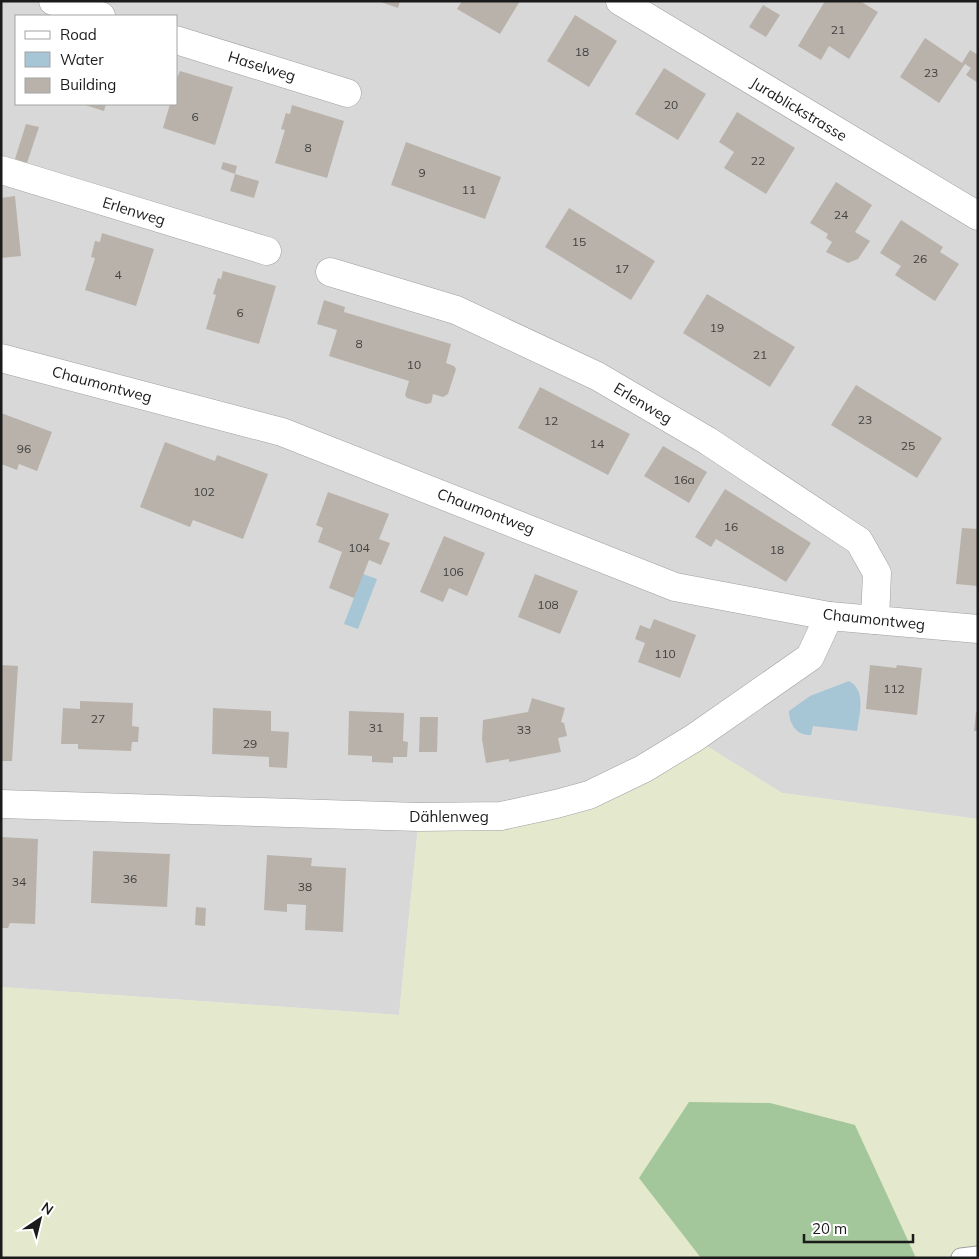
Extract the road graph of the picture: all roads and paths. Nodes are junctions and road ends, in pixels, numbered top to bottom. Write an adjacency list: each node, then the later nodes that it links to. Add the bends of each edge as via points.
1 (53, 1): 3 (street)
2 (620, 1): 7 (street, Jurablickstrasse)
3 (98, 15)
4 (178, 41): 5 (street, Haselweg)
5 (347, 93)
6 (1, 170): 8 (street, Erlenweg)
7 (978, 216)
8 (266, 252)
9 (330, 272): 12 (street, Erlenweg, via 456,310 598,376 716,446 859,541 877,573)
10 (1, 358): 11 (street, Chaumontweg, via 282,432 676,587)
11 (829, 616): 12 (street, Chaumontweg); 14 (street, Dählenweg, via 810,657 694,738 589,795 556,804 500,816 419,817)
12 (875, 620): 13 (street, Chaumontweg)
13 (978, 629)
14 (1, 804)
15 (978, 1256): 16 (lane)
16 (961, 1258)

